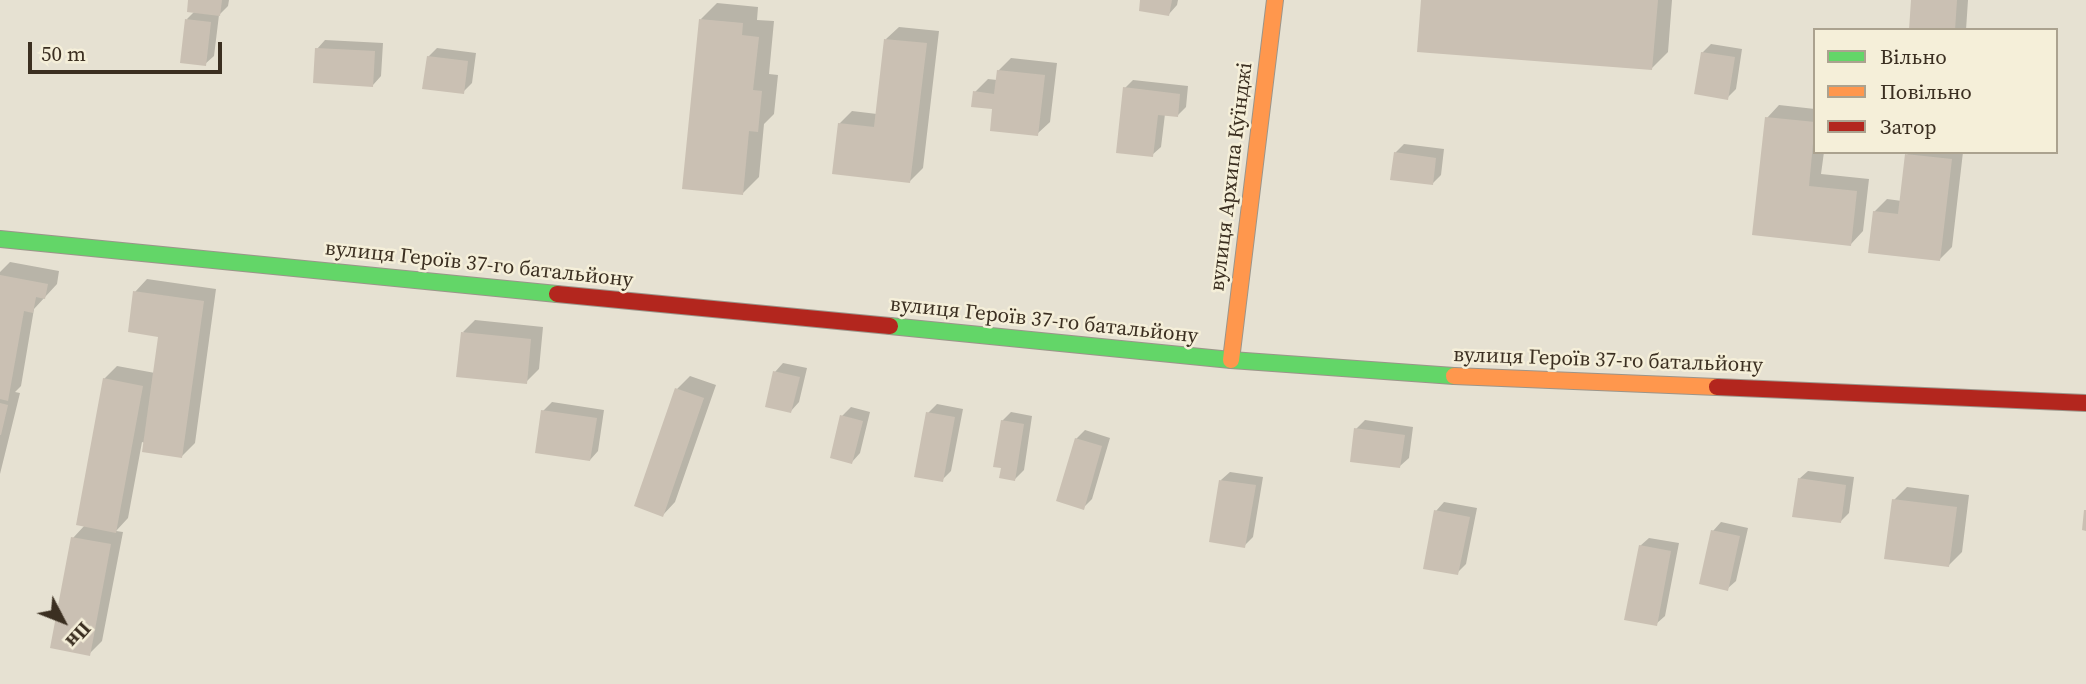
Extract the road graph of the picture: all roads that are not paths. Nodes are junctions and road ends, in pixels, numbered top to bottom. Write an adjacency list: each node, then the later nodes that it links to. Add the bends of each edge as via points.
1 (1275, 0): 3 (street, вулиця Архипа Куїнджі)
2 (0, 239): 3 (street, вулиця Героїв 37-го батальйону)
3 (1231, 360): 4 (street, вулиця Героїв 37-го батальйону, via 1415,374)
4 (2086, 403)

